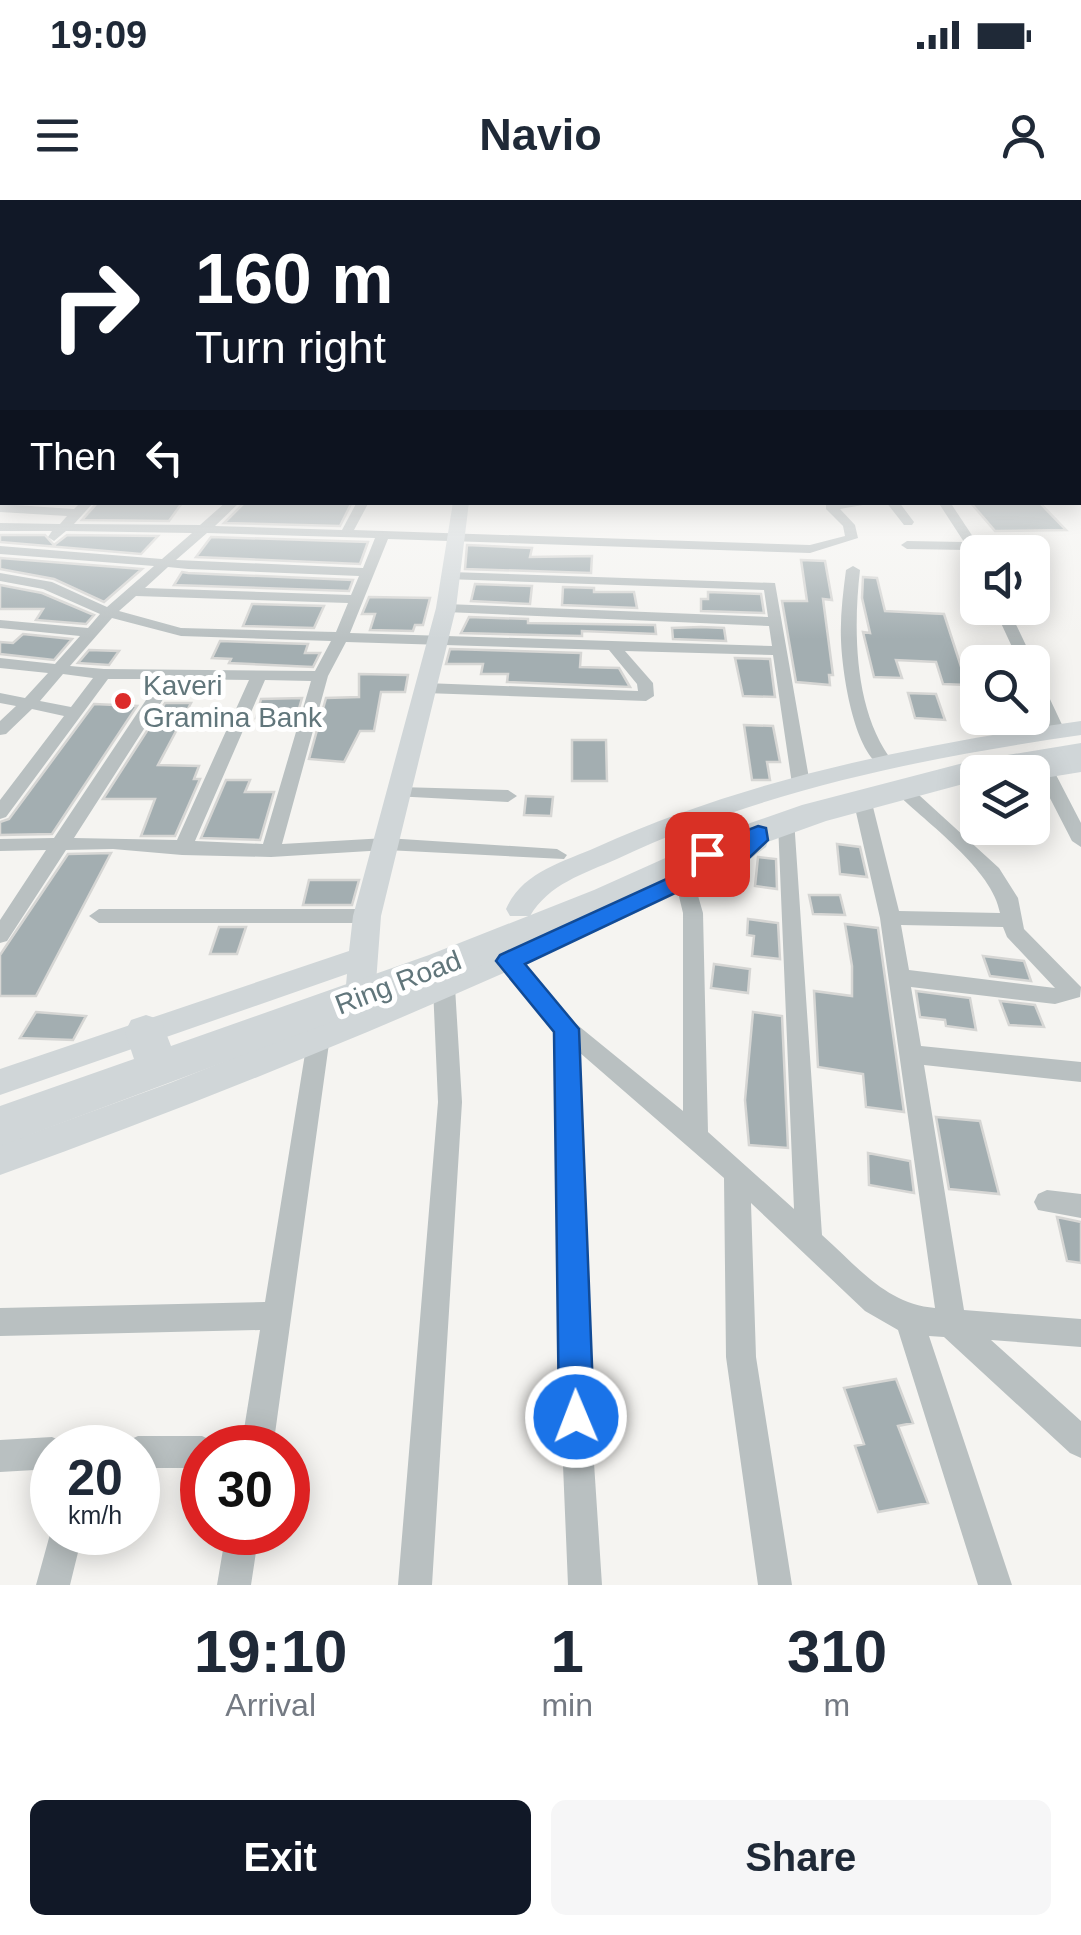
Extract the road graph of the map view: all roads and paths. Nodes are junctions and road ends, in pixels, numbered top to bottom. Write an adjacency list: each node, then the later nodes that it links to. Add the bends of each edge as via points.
1 (25, 510): 9 (street)
2 (80, 510): 9 (street)
3 (226, 510): 12 (street)
4 (358, 510): 14 (street)
5 (461, 510): 17 (street)
6 (833, 510): 18 (street, via 849,524 848,542 810,549)
7 (898, 510): 10 (street)
8 (949, 510): 15 (street)
9 (76, 513): 13 (street)
10 (908, 522)
11 (0, 528): 13 (street)
12 (204, 530): 13 (street); 14 (street); 23 (street)
13 (60, 531): 22 (street)
14 (345, 535): 16 (street)
15 (965, 535)
16 (382, 537): 17 (street); 25 (street)
17 (456, 539): 18 (street); 26 (street)
18 (684, 545): 28 (street)
19 (907, 545): 21 (street)
20 (0, 550): 22 (street)
21 (960, 550)
22 (39, 552): 23 (street); 27 (street)
23 (168, 563): 25 (street); 29 (street)
24 (853, 570): 56 (street, via 845,620 848,661 874,752)
25 (366, 572): 30 (street)
26 (451, 576): 28 (street); 31 (street)
27 (6, 578): 32 (street, via 47,585)
28 (686, 583): 33 (street, via 770,586)
29 (134, 592): 30 (street); 32 (street)
30 (354, 599): 36 (street)
31 (446, 608): 33 (street); 37 (street)
32 (109, 614): 35 (street); 36 (street, via 181,632)
33 (776, 622): 39 (street)
34 (0, 624): 35 (street)
35 (92, 632): 41 (street)
36 (341, 637): 37 (street); 45 (street)
37 (437, 641): 38 (street); 46 (street)
38 (614, 647): 39 (street); 46 (street, via 646,696)
39 (780, 651): 57 (street)
40 (0, 663): 41 (street)
41 (58, 670): 43 (street); 48 (street)
42 (172, 673): 43 (street); 44 (street); 65 (street)
43 (104, 674): 50 (street)
44 (259, 675): 45 (street); 68 (street)
45 (320, 676): 69 (street)
46 (425, 688): 59 (street)
47 (0, 698): 48 (street)
48 (30, 702): 50 (street); 51 (street)
49 (1050, 703): 52 (street)
50 (76, 712): 62 (street)
51 (0, 730)
52 (1075, 737): 53 (highway, Ring Road)
53 (954, 765): 56 (highway, Ring Road); 75 (highway, Ring Road, via 763,810)
54 (1081, 765): 55 (street)
55 (1050, 770)
56 (894, 776): 57 (street); 61 (highway, Ring Road); 76 (street, via 992,873 1008,898)
57 (801, 784): 75 (street, via 684,820 544,881 525,897)
58 (1050, 790): 64 (street)
59 (399, 792): 60 (street); 66 (street)
60 (508, 796)
61 (862, 799): 63 (highway, Ring Road); 74 (street)
62 (0, 813)
63 (773, 828): 71 (street, via 741,853); 75 (highway, Ring Road); 94 (street)
64 (1081, 841)
65 (60, 843): 67 (street); 68 (street); 77 (street)
66 (386, 844): 69 (street); 70 (street); 73 (street)
67 (0, 845)
68 (182, 849): 69 (street)
69 (271, 850)
70 (558, 855)
71 (685, 880): 75 (street); 89 (street, via 693,914)
72 (99, 916): 73 (street)
73 (368, 916): 81 (street)
74 (890, 918): 76 (street); 79 (street)
75 (550, 920): 78 (street); 81 (highway, Ring Road)
76 (1011, 920): 79 (street, via 1019,940 1070,994)
77 (0, 936)
78 (508, 961): 80 (street); 82 (street)
79 (899, 977): 84 (street)
80 (444, 987): 81 (street); 108 (street, via 450,1102)
81 (346, 994): 83 (highway, Ring Road); 88 (highway, Ring Road); 90 (street); 95 (street)
82 (566, 1029): 89 (street); 109 (street)
83 (148, 1041): 86 (street); 87 (highway, Ring Road)
84 (910, 1054): 85 (street); 98 (street)
85 (1081, 1072)
86 (0, 1082)
87 (0, 1103)
88 (0, 1126)
89 (696, 1136): 91 (street)
90 (0, 1160)
91 (737, 1172): 94 (street); 110 (street, via 741,1357)
92 (1047, 1202): 93 (street)
93 (1081, 1206)
94 (809, 1240): 96 (street, via 875,1301)
95 (279, 1316): 97 (street); 100 (street)
96 (910, 1318): 98 (street); 111 (street)
97 (0, 1322)
98 (952, 1325): 99 (street); 101 (street)
99 (1081, 1333)
100 (261, 1425)
101 (1081, 1442)
102 (30, 1454): 103 (street)
103 (0, 1456)
104 (61, 1555): 106 (street)
105 (239, 1555): 107 (street)
106 (54, 1585)
107 (234, 1585)
108 (416, 1585)
109 (585, 1585)
110 (774, 1585)
111 (994, 1585)

